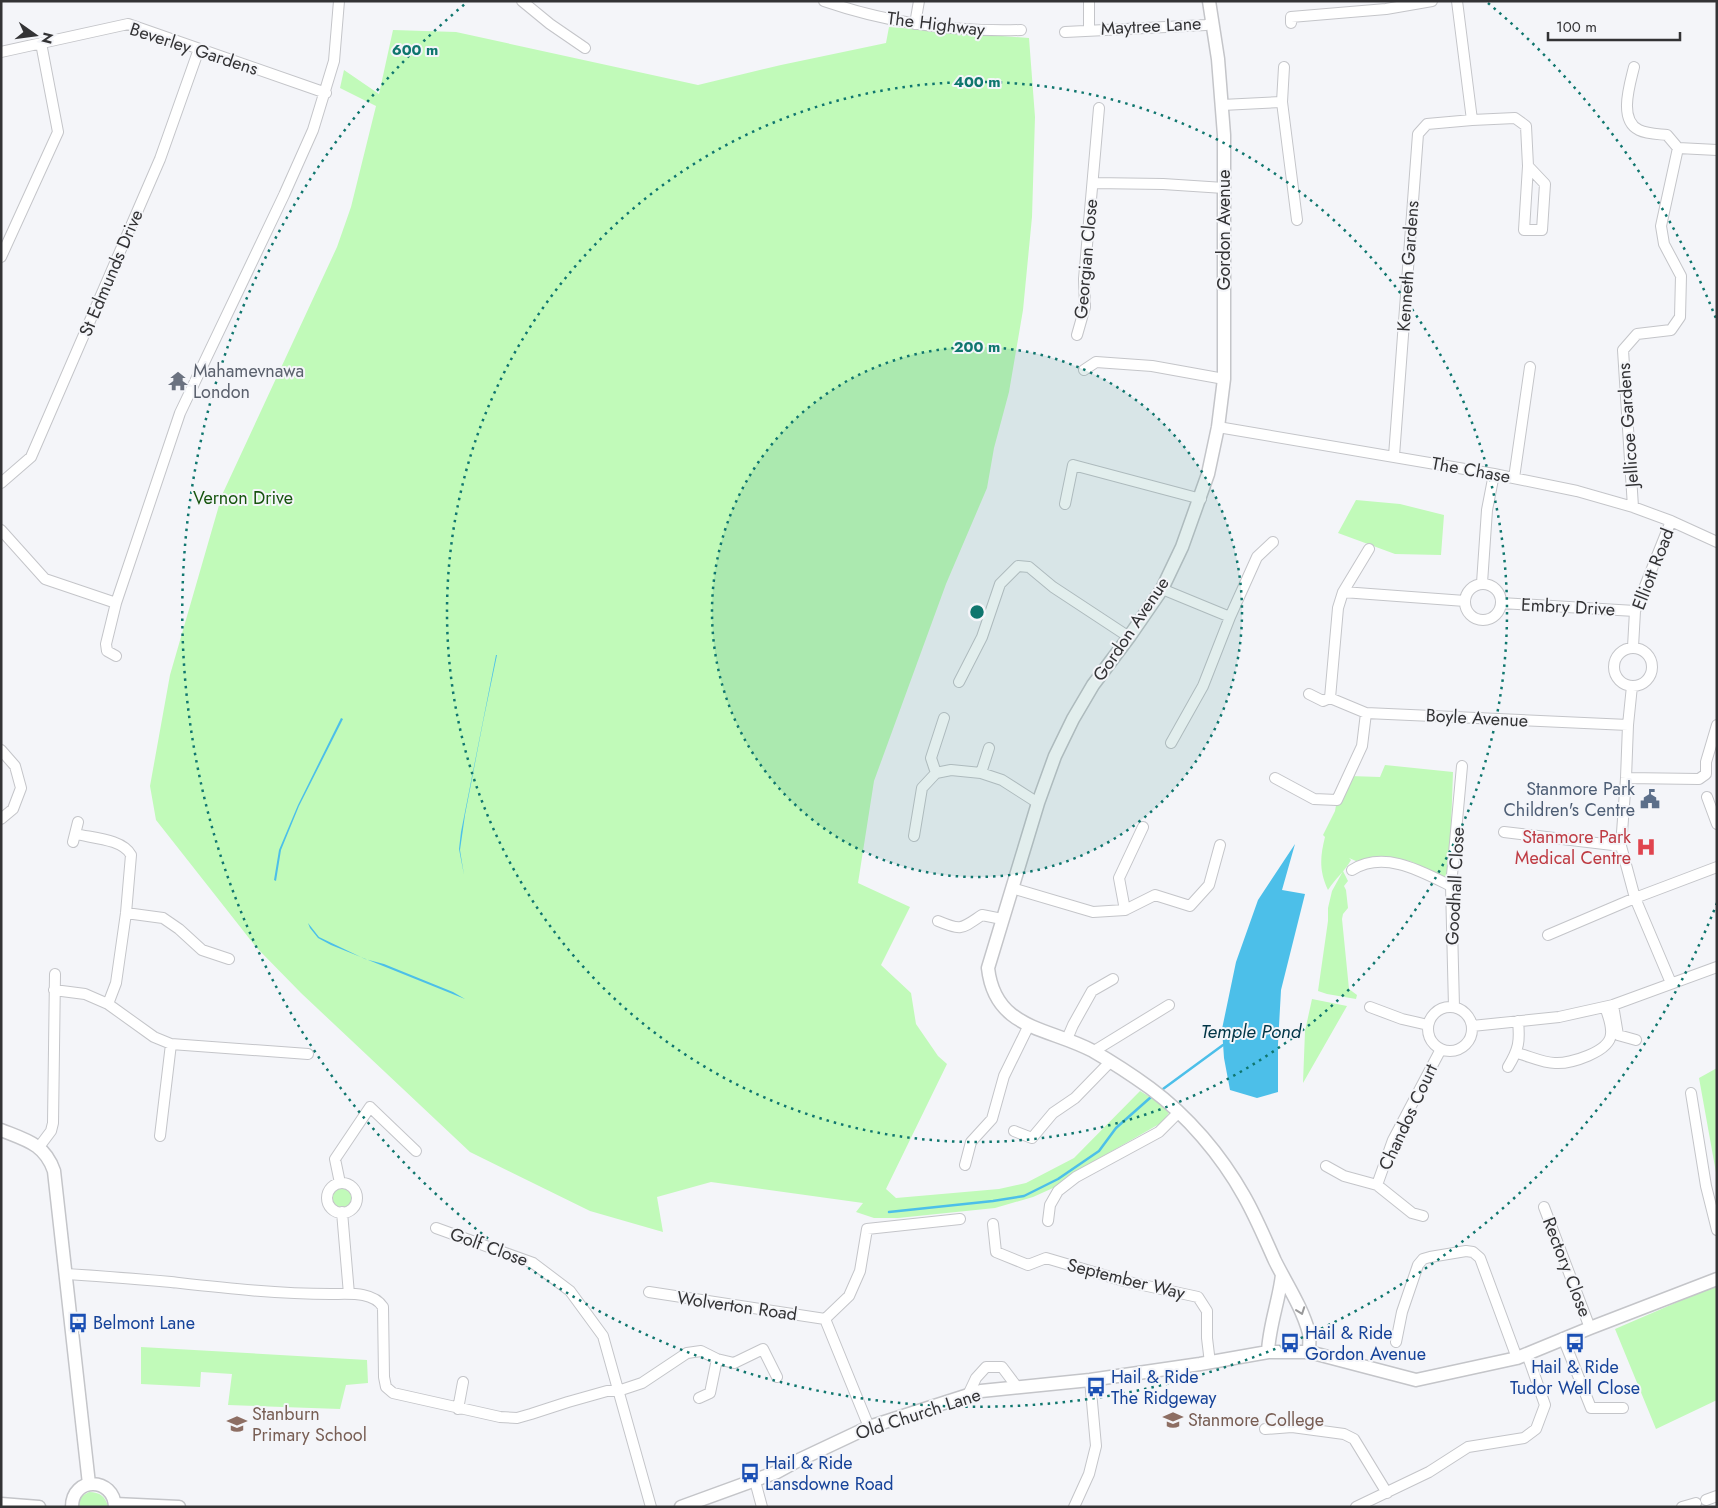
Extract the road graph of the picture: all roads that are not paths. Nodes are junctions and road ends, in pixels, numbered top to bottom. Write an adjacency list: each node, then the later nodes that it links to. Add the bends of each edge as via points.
1 (339, 1): 22 (street, via 334,61)
2 (522, 1): 17 (street)
3 (824, 1): 12 (street, The Highway, via 855,12)
4 (919, 1): 12 (street)
5 (1089, 1): 14 (street)
6 (1209, 1): 10 (street, Gordon Avenue)
7 (1432, 1): 9 (street)
8 (1458, 1): 26 (street)
9 (1386, 5): 11 (street, via 1290,17)
10 (1212, 22): 14 (street, Maytree Lane, via 1206,25); 24 (street, Gordon Avenue)
11 (1291, 23)
12 (915, 24): 13 (street, The Highway)
13 (1021, 30)
14 (1089, 30): 15 (street, Maytree Lane)
15 (1065, 32)
16 (41, 43): 18 (street, Beverley Gardens, via 128,24); 19 (street, Beverley Gardens); 33 (street, via 58,132)
17 (585, 48)
18 (199, 50): 22 (street, Beverley Gardens); 42 (street, St Edmunds Drive, via 160,159 31,457)
19 (1, 52)
20 (1634, 67): 27 (street, via 1627,99 1628,119 1639,130 1667,135)
21 (1284, 68): 23 (street)
22 (326, 93): 55 (street, via 284,195 180,413)
23 (1282, 102): 24 (street); 32 (street)
24 (1222, 105): 31 (street, Gordon Avenue)
25 (1098, 108): 30 (street, Georgian Close)
26 (1472, 120): 29 (street, Kenneth Gardens, via 1515,118 1526,126); 39 (street, Kenneth Gardens, via 1427,124 1418,134)
27 (1678, 148): 28 (street); 45 (street, Jellicoe Gardens, via 1661,226 1664,244 1681,276 1680,317 1671,330 1637,334 1623,350)
28 (1717, 150)
29 (1528, 166): 29 (street, via 1524,230 1542,230 1545,184)
30 (1093, 183): 31 (street, Georgian Close); 34 (street, Georgian Close, via 1084,307)
31 (1224, 188): 37 (street, Gordon Avenue)
32 (1297, 220)
33 (1, 256)
34 (1077, 335)
35 (1530, 367): 41 (street)
36 (1084, 370): 37 (street, via 1096,362 1152,366)
37 (1224, 379): 38 (street, Gordon Avenue)
38 (1218, 427): 39 (street, The Chase); 43 (street, Gordon Avenue)
39 (1394, 456): 40 (street, The Chase)
40 (1494, 474): 41 (street, The Chase); 51 (street, via 1486,510)
41 (1514, 478): 45 (street, The Chase)
42 (1, 483)
43 (1201, 499): 44 (street, via 1073,465); 52 (street, Gordon Avenue)
44 (1065, 504)
45 (1633, 507): 46 (street, The Chase)
46 (1672, 521): 49 (street, The Chase); 57 (street, Elliott Road)
47 (1, 530): 55 (street, via 45,579)
48 (1273, 542): 58 (street, via 1257,557)
49 (1717, 542)
50 (1369, 549): 53 (street)
51 (1482, 584): 54 (street, via 1470,589); 56 (street, via 1495,589)
52 (1162, 589): 58 (street); 59 (street, Gordon Avenue)
53 (1343, 592): 54 (street); 65 (street, via 1338,608)
54 (1464, 601): 56 (street, via 1471,616 1483,620 1496,615)
55 (116, 603): 61 (street, via 106,644 107,651)
56 (1501, 603): 57 (street, Embry Drive)
57 (1635, 611): 60 (street, Elliott Road)
58 (1230, 617): 70 (street, via 1203,686)
59 (1129, 637): 62 (street, via 1053,587 1029,567 1018,566 1000,584 982,636); 79 (street, Gordon Avenue, via 1092,685 1073,719)
60 (1633, 647): 63 (street, via 1618,653 1613,666 1619,681); 63 (street, via 1645,652 1652,666 1648,679 1643,684)
61 (116, 656)
62 (958, 682)
63 (1632, 686): 69 (street)
64 (1309, 694): 65 (street, Boyle Avenue, via 1323,701)
65 (1330, 698): 66 (street, Boyle Avenue)
66 (1366, 713): 69 (street, Boyle Avenue); 76 (street, via 1362,746 1337,800 1314,799)
67 (944, 718): 74 (street, via 931,758)
68 (1717, 725): 77 (street, via 1706,762 1706,774 1699,779)
69 (1628, 726): 77 (street)
70 (1171, 743)
71 (989, 748): 75 (street)
72 (1, 750): 80 (street, via 15,766 21,788 14,809)
73 (1462, 766): 90 (street, Goodhall Close)
74 (936, 773): 75 (street, via 951,770); 85 (street, via 922,788)
75 (981, 773): 79 (street, via 1002,780)
76 (1275, 778)
77 (1626, 778): 87 (street)
78 (1708, 797): 82 (street)
79 (1038, 803): 91 (street, Gordon Avenue)
80 (1, 819)
81 (78, 822): 94 (street, via 75,838 128,848 131,855)
82 (1717, 824)
83 (1143, 827): 93 (street, via 1119,878)
84 (1504, 832): 87 (street)
85 (914, 836)
86 (1220, 845): 93 (street, via 1209,885 1190,906 1155,895)
87 (1621, 846): 92 (street)
88 (1717, 867): 92 (street)
89 (1352, 870): 90 (street, via 1361,864 1384,861 1416,868)
90 (1451, 886): 107 (street, Goodhall Close)
91 (1012, 888): 93 (street, via 1093,912); 95 (street, Gordon Avenue)
92 (1635, 898): 97 (street); 102 (street)
93 (1125, 910)
94 (126, 913): 98 (street, via 164,918 202,950); 104 (street, via 116,984)
95 (1002, 919): 96 (street, via 982,915 964,927 955,928); 110 (street, Gordon Avenue, via 988,968 989,983 998,1002 1013,1017)
96 (938, 921)
97 (1548, 935)
98 (228, 959)
99 (1717, 967): 102 (street)
100 (55, 974): 103 (street)
101 (1113, 979): 113 (street, via 1092,991)
102 (1671, 983): 106 (street)
103 (54, 990): 104 (street, via 85,994); 127 (street, via 53,1123)
104 (108, 1004): 115 (street, via 154,1038)
105 (1169, 1005): 117 (street)
106 (1609, 1006): 109 (street, via 1560,1017); 114 (street, via 1618,1035); 118 (street, via 1610,1039 1595,1052 1580,1059 1555,1063)
107 (1454, 1007): 111 (street, via 1436,1012); 112 (street, via 1467,1014)
108 (1370, 1008): 111 (street)
109 (1518, 1021): 112 (street); 118 (street)
110 (1029, 1024): 113 (street, Gordon Avenue); 129 (street, via 1004,1076 992,1119 971,1142)
111 (1428, 1025): 116 (street, via 1430,1038)
112 (1472, 1026): 116 (street, via 1472,1033 1464,1046 1452,1051)
113 (1067, 1039): 117 (street, Gordon Avenue)
114 (1636, 1040)
115 (171, 1044): 119 (street); 126 (street)
116 (1440, 1049): 132 (street, Chandos Court, via 1393,1140)
117 (1094, 1051): 120 (street, Gordon Avenue)
118 (1517, 1053): 121 (street)
119 (308, 1054)
120 (1110, 1062): 123 (street, Gordon Avenue, via 1154,1091); 125 (street, via 1075,1098 1053,1113 1032,1138)
121 (1508, 1067)
122 (1691, 1092): 140 (street, via 1706,1186)
123 (1178, 1113): 137 (street, via 1159,1132 1076,1177 1058,1191 1050,1206); 142 (street, Gordon Avenue, via 1213,1150 1244,1196)
124 (1, 1130): 127 (street)
125 (1014, 1131)
126 (160, 1136)
127 (39, 1147): 141 (street, via 50,1157 54,1171)
128 (416, 1151): 131 (street, via 370,1107 335,1159)
129 (964, 1165)
130 (1326, 1166): 132 (street, Chandos Court, via 1344,1176)
131 (340, 1183): 134 (street, via 331,1187 328,1201 333,1209); 134 (street, via 349,1184 357,1196 351,1209)
132 (1376, 1185): 135 (street, Chandos Court, via 1412,1213)
133 (1544, 1207): 147 (street, Rectory Close)
134 (342, 1212): 145 (street)
135 (1423, 1216)
136 (960, 1218): 146 (street, via 867,1229 860,1271 849,1296)
137 (1048, 1221)
138 (993, 1224): 154 (street, September Way, via 996,1252 1028,1265 1046,1258 1124,1281 1198,1297 1207,1311)
139 (436, 1228): 159 (street, Golf Close, via 534,1263 570,1291 603,1336)
140 (1717, 1230)
141 (65, 1274): 145 (street, via 277,1293); 167 (street)
142 (1282, 1275): 150 (street); 151 (street, Gordon Avenue, one-way to 151, via 1309,1334)
143 (1717, 1279): 147 (street, Old Church Lane)
144 (649, 1292): 146 (street, Wolverton Road)
145 (349, 1294): 163 (street, via 379,1300 383,1308 386,1387 393,1393)
146 (825, 1319): 164 (street)
147 (1590, 1328): 148 (street, Old Church Lane)
148 (1563, 1338): 152 (street, Old Church Lane); 162 (street, via 1591,1408)
149 (1396, 1342): 152 (street, via 1418,1265 1430,1257 1466,1251 1480,1258)
150 (1268, 1352): 151 (street, Old Church Lane); 154 (street, Old Church Lane)
151 (1309, 1352): 152 (street, Old Church Lane, via 1416,1380)
152 (1522, 1356): 168 (street, via 1546,1406 1536,1429 1524,1438 1468,1447)
153 (717, 1359): 155 (street, via 734,1363 763,1349); 159 (street, via 701,1351 687,1353 642,1383); 161 (street, via 710,1393)
154 (1210, 1363): 156 (street, Old Church Lane)
155 (777, 1377)
156 (1090, 1380): 158 (street, Old Church Lane); 180 (street, via 1096,1446 1089,1474)
157 (463, 1382): 163 (street)
158 (1017, 1387): 160 (street, Old Church Lane); 160 (street, via 1002,1367 986,1367)
159 (618, 1391): 163 (street, via 516,1418); 177 (street)
160 (968, 1395): 164 (street, Old Church Lane)
161 (699, 1398)
162 (1623, 1408)
163 (458, 1409)
164 (869, 1428): 166 (street, Old Church Lane)
165 (1265, 1429): 168 (street, via 1292,1427 1344,1434 1354,1439)
166 (755, 1481): 178 (street, Old Church Lane); 179 (street)
167 (89, 1484): 173 (street, via 105,1487); 175 (street, via 75,1493)
168 (1387, 1493): 181 (street)
169 (1717, 1496): 170 (street)
170 (1706, 1500)
171 (1696, 1503): 182 (street)
172 (1, 1504): 174 (street)
173 (115, 1506): 176 (street)
174 (40, 1507)
175 (72, 1507)
176 (180, 1507)
177 (651, 1507)
178 (681, 1507)
179 (762, 1507)
180 (1074, 1507)
181 (1356, 1507)
182 (1682, 1507)

